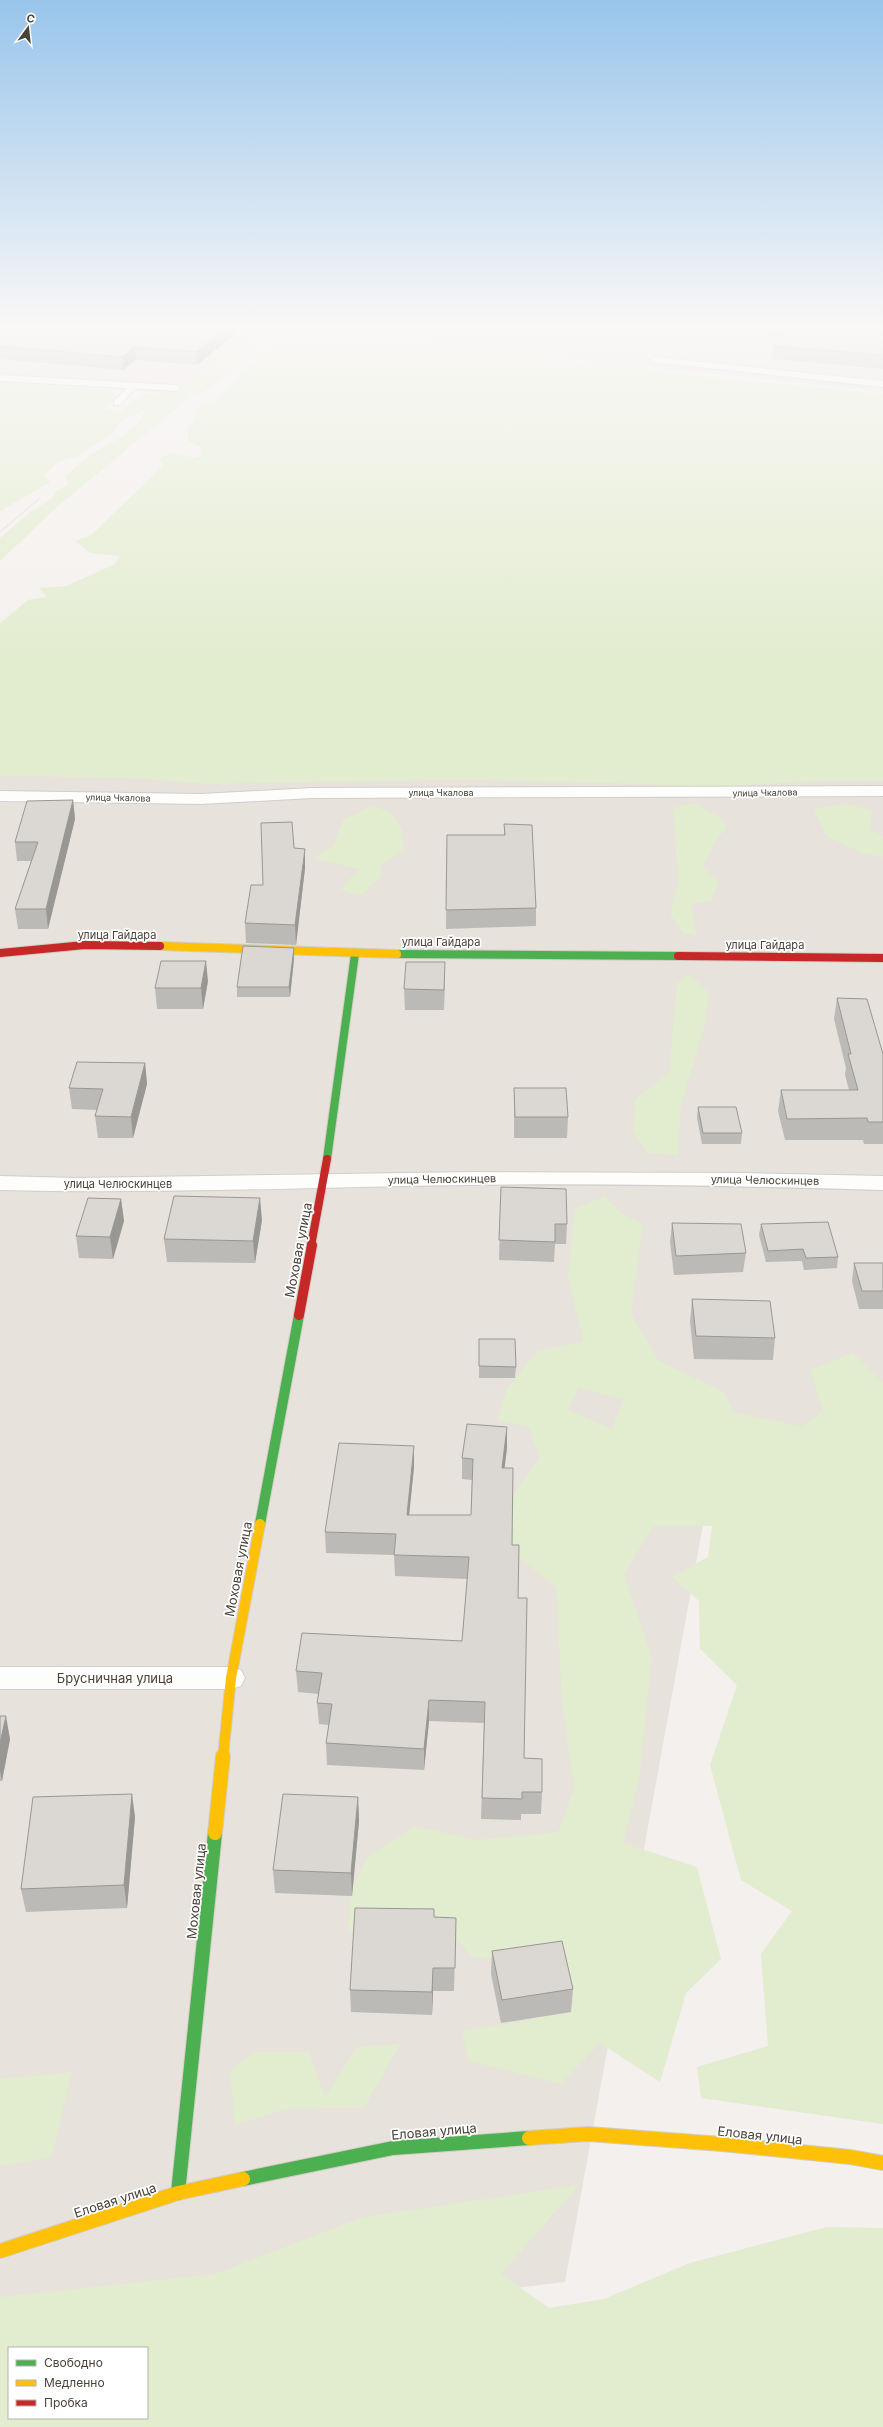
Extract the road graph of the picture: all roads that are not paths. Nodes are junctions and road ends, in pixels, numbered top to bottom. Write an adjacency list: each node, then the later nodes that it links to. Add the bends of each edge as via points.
1 (883, 791): 2 (street, улица Чкалова, via 312,793 201,799)
2 (0, 796)
3 (0, 953): 4 (street, улица Гайдара, via 85,945 134,945)
4 (355, 954): 5 (street, улица Гайдара); 6 (street, Моховая улица)
5 (883, 958)
6 (324, 1182): 7 (street, улица Челюскинцев, via 75,1185); 8 (street, улица Челюскинцев, via 496,1178 744,1179); 10 (street, Моховая улица)
7 (0, 1183)
8 (883, 1183)
9 (0, 1678): 10 (street, Брусничная улица)
10 (231, 1678): 12 (street, Моховая улица)
11 (883, 2163): 12 (street, Еловая улица, via 850,2157 722,2144 588,2134 393,2148)
12 (178, 2193): 13 (street, Еловая улица)
13 (0, 2251)

